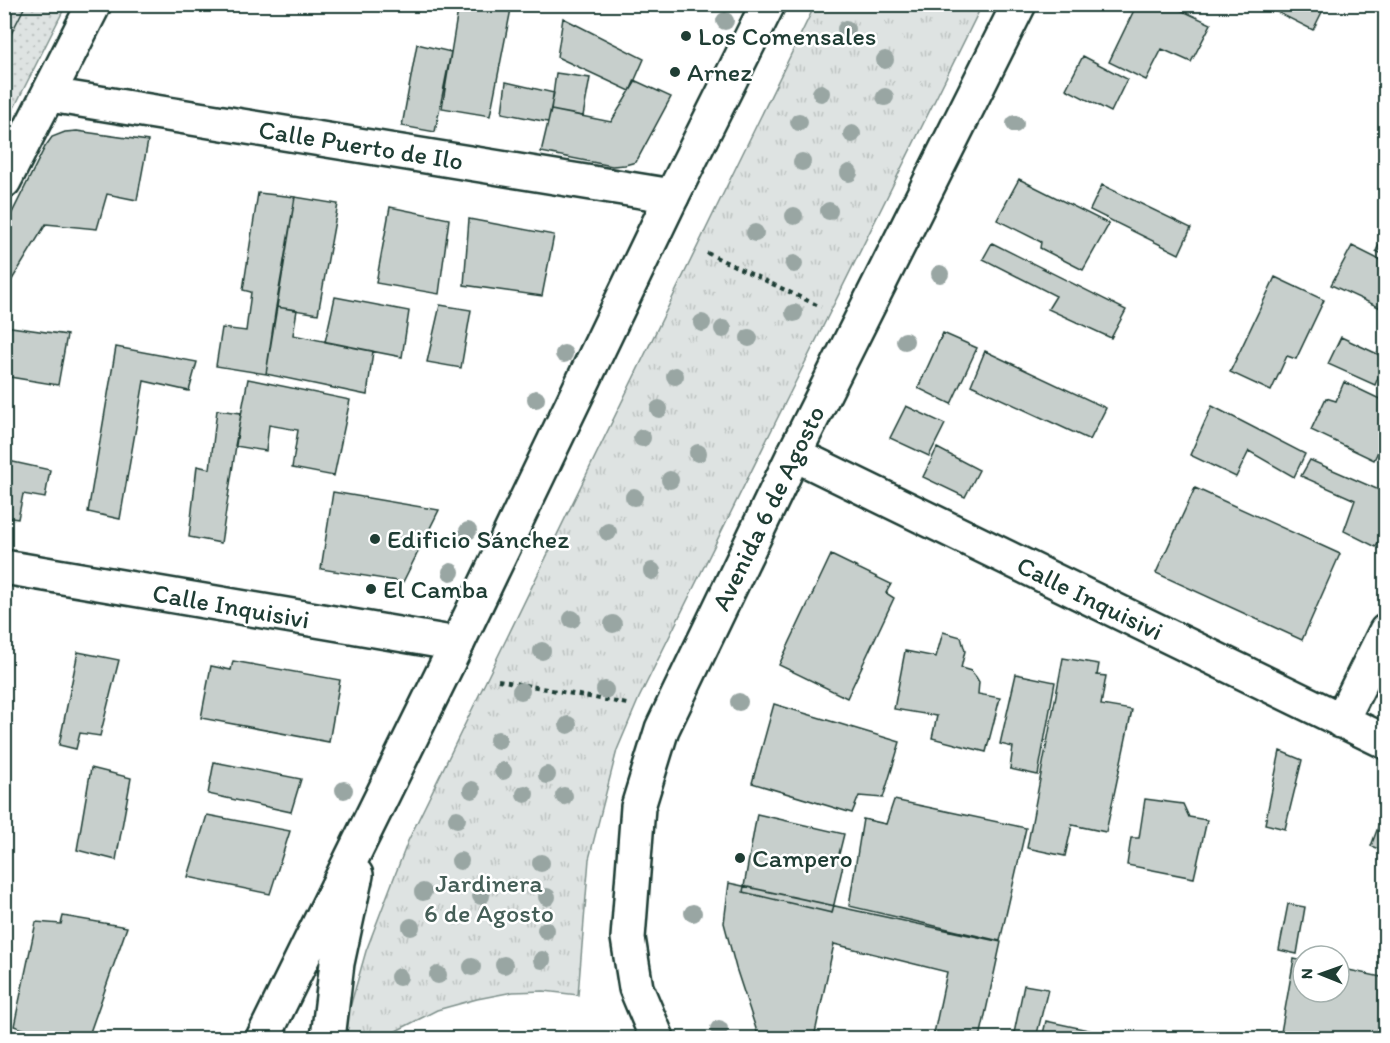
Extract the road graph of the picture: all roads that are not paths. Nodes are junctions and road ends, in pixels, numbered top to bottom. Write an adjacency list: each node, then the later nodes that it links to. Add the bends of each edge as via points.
1 (94, 4): 4 (main road)
2 (768, 4): 6 (main road)
3 (1019, 4): 7 (main road, Avenida 6 de Agosto)
4 (50, 95): 5 (main road); 6 (main road, Calle Puerto de Ilo)
5 (4, 181)
6 (672, 196): 10 (main road)
7 (794, 454): 11 (main road, Calle Inquisivi); 16 (main road, Avenida 6 de Agosto, via 662,729 638,807 628,938 636,988)
8 (4, 567): 10 (main road, Calle Inquisivi)
9 (1386, 632): 11 (main road)
10 (457, 644): 13 (main road)
11 (1341, 721): 12 (main road, Calle Inquisivi)
12 (1386, 742)
13 (375, 807): 14 (main road); 15 (main road, via 346,921)
14 (263, 1038)
15 (328, 1038)
16 (657, 1038)

